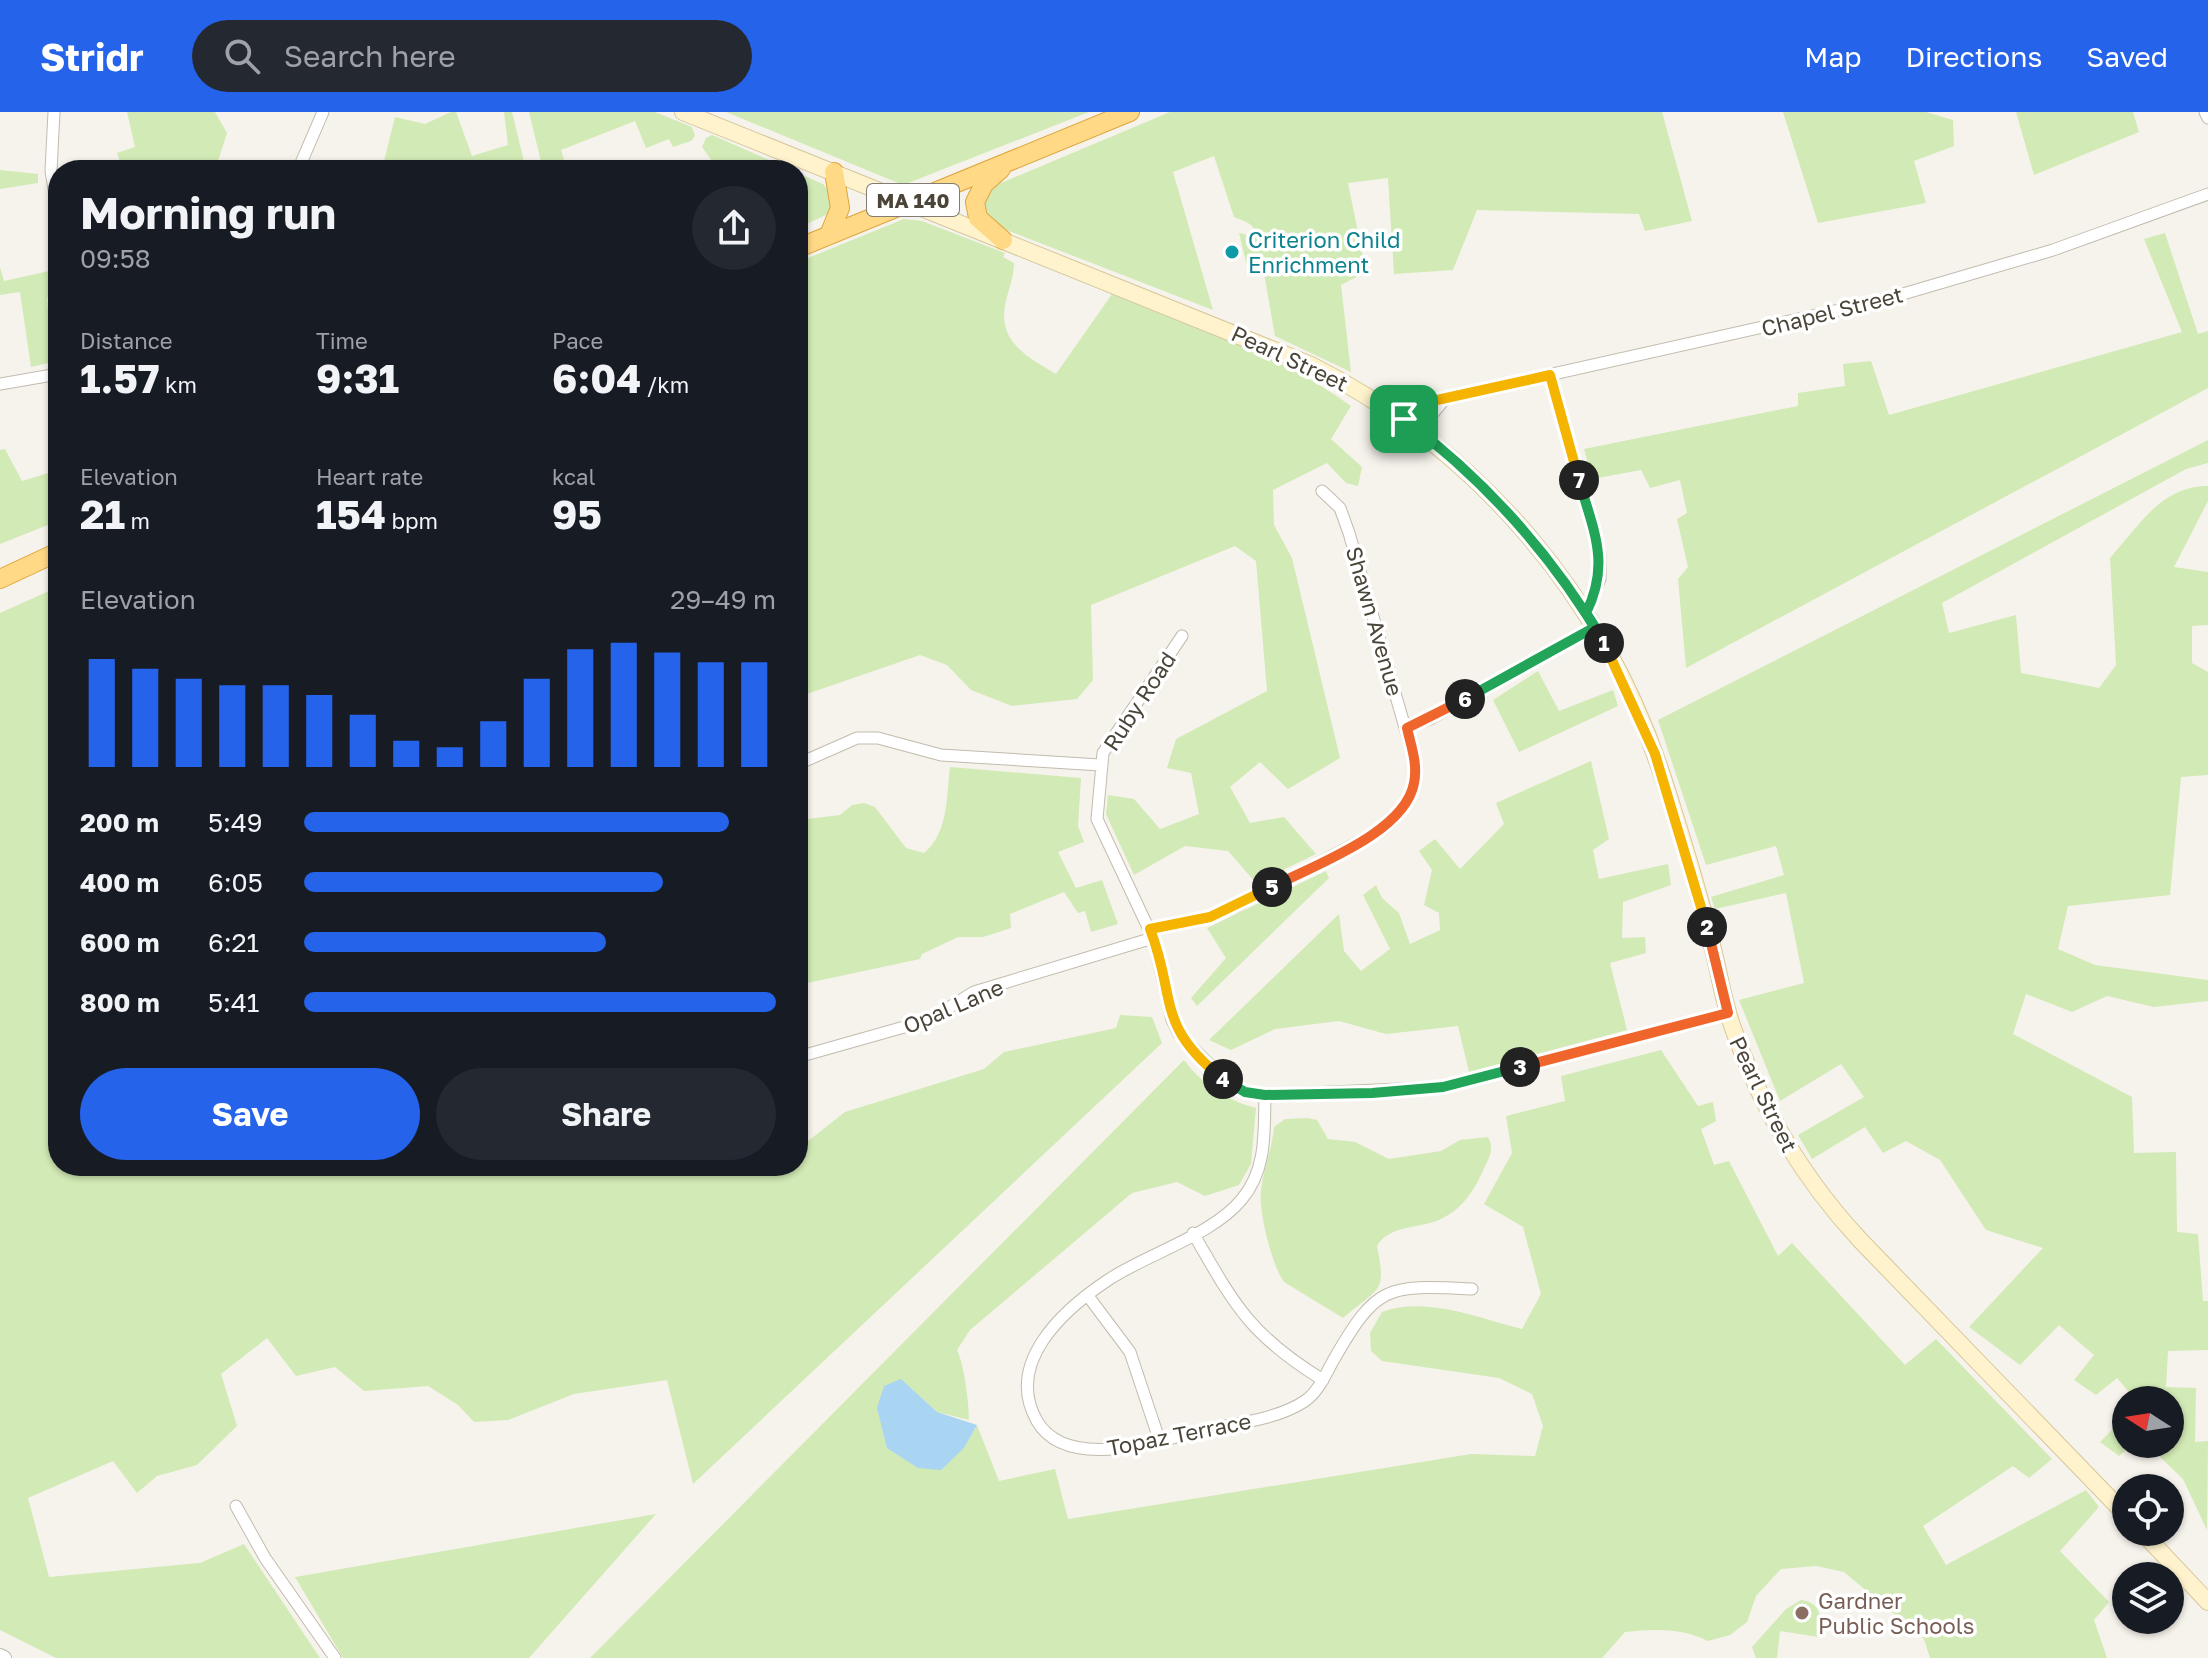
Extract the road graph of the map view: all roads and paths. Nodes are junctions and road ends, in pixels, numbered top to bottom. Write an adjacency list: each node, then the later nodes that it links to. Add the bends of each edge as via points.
1 (54, 112): 7 (street)
2 (323, 112): 8 (street)
3 (683, 112): 9 (main road, Pearl Street)
4 (1130, 112): 10 (highway, MA 140)
5 (2205, 112): 6 (street)
6 (2208, 118)
7 (52, 160)
8 (302, 160)
9 (804, 160)
10 (1012, 160): 14 (highway, MA 140); 16 (highway, via 984,184 975,202 978,218)
11 (808, 162): 12 (main road, Pearl Street)
12 (834, 172): 14 (main road, Pearl Street); 15 (highway, via 840,208)
13 (2208, 194): 18 (street, Chapel Street, via 2053,250 1890,298)
14 (908, 202): 15 (highway, MA 140); 16 (main road, Pearl Street)
15 (829, 235): 17 (highway, MA 140)
16 (1003, 240): 22 (main road, Pearl Street, via 1269,346 1346,383)
17 (808, 244)
18 (1550, 375): 21 (street, Chapel Street); 27 (street, via 1600,556)
19 (48, 376): 20 (street)
20 (0, 384)
21 (1448, 398): 22 (street, Chapel Street, via 1416,407); 23 (street)
22 (1404, 419): 23 (main road, Pearl Street)
23 (1419, 430): 27 (main road, Pearl Street, via 1514,518)
24 (1322, 491): 29 (street, Shawn Avenue, via 1345,520)
25 (48, 557): 26 (highway)
26 (0, 579)
27 (1590, 620): 29 (street); 33 (main road, Pearl Street, via 1655,754)
28 (1182, 636): 31 (street, Ruby Road, via 1108,743)
29 (1407, 728): 32 (street, Shawn Avenue, via 1414,782 1407,804 1392,822 1237,906)
30 (808, 760): 31 (street, via 857,738 878,738 941,755)
31 (1100, 765): 32 (street, Ruby Road, via 1097,819)
32 (1152, 934): 34 (street, Opal Lane, via 974,992 929,1020); 35 (street, Ruby Road, via 1179,1034 1220,1077 1245,1092)
33 (1728, 1013): 35 (street, Ruby Road, via 1443,1087); 41 (main road, Pearl Street, via 1769,1112 1826,1202)
34 (808, 1054)
35 (1265, 1095): 36 (street, Topaz Terrace, via 1255,1180 1241,1201)
36 (1193, 1233): 38 (street, Topaz Terrace); 39 (street, via 1250,1326 1280,1354)
37 (1472, 1289): 39 (street, Topaz Terrace, via 1396,1288 1371,1302)
38 (1088, 1296): 40 (street, via 1130,1352); 40 (street, Topaz Terrace, via 1036,1346 1027,1375 1038,1423 1082,1451)
39 (1323, 1380): 40 (street, Topaz Terrace, via 1307,1400 1282,1413)
40 (1159, 1439)
41 (2112, 1500)
42 (236, 1506): 45 (street, via 265,1558)
43 (2155, 1546): 44 (main road)
44 (2208, 1602)
45 (335, 1658)

